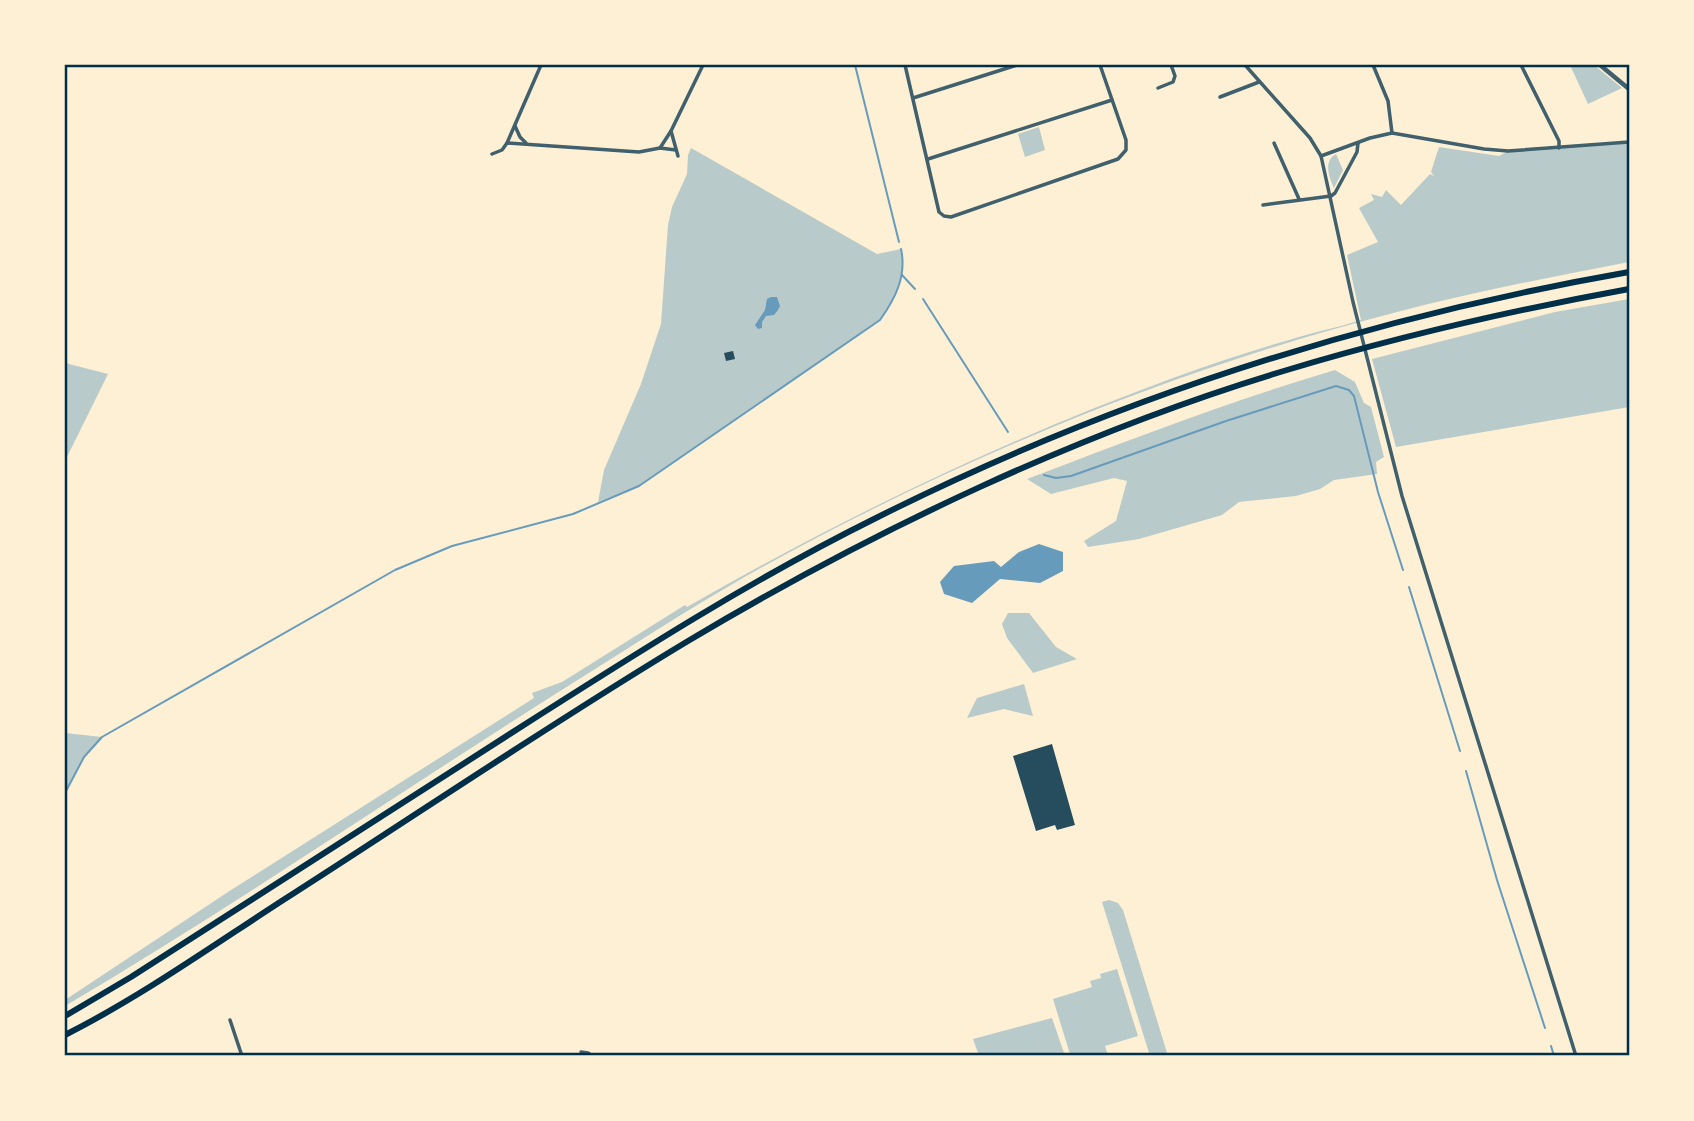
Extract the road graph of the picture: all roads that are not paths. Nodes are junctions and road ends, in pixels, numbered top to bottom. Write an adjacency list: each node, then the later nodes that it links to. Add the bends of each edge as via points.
1 (541, 65): 17 (street)
2 (703, 65): 18 (street)
3 (905, 65): 15 (street)
4 (1017, 65): 15 (street)
5 (1100, 65): 16 (street)
6 (1171, 65): 12 (street, via 1173,82)
7 (1245, 65): 11 (street)
8 (1373, 65): 19 (street, via 1391,113)
9 (1521, 65): 26 (street)
10 (1600, 65): 13 (street)
11 (1259, 82): 14 (street); 30 (street)
12 (1158, 88)
13 (1629, 89)
14 (1220, 97)
15 (913, 98): 31 (street)
16 (1112, 100): 31 (street); 31 (street, via 1126,140 1126,150 1118,159 951,217 939,212)
17 (515, 124): 22 (street); 23 (street)
18 (671, 131): 25 (street); 27 (street)
19 (1392, 133): 20 (street); 26 (street, via 1484,149)
20 (1358, 142): 30 (street); 32 (street, via 1357,152)
21 (1629, 142): 26 (street)
22 (506, 143): 23 (street); 28 (street)
23 (527, 143): 25 (street, via 639,152)
24 (1274, 143): 33 (street)
25 (660, 148): 27 (street)
26 (1559, 148)
27 (676, 150): 29 (street)
28 (492, 154)
29 (678, 156)
30 (1321, 156): 32 (street)
31 (927, 159)
32 (1331, 196): 33 (street); 43 (street, via 1357,320 1419,553)
33 (1299, 200): 34 (street)
34 (1263, 205)
35 (1629, 272): 37 (highway, via 1519,293 1349,335 1213,377 961,478 824,545 678,627)
36 (1629, 289): 39 (highway, via 1526,308 1375,345 1208,396 934,509 790,582 686,643 184,965)
37 (65, 1016)
38 (230, 1020): 41 (street)
39 (65, 1035)
40 (581, 1052): 42 (street)
41 (242, 1056)
42 (592, 1056)
43 (1576, 1056)

